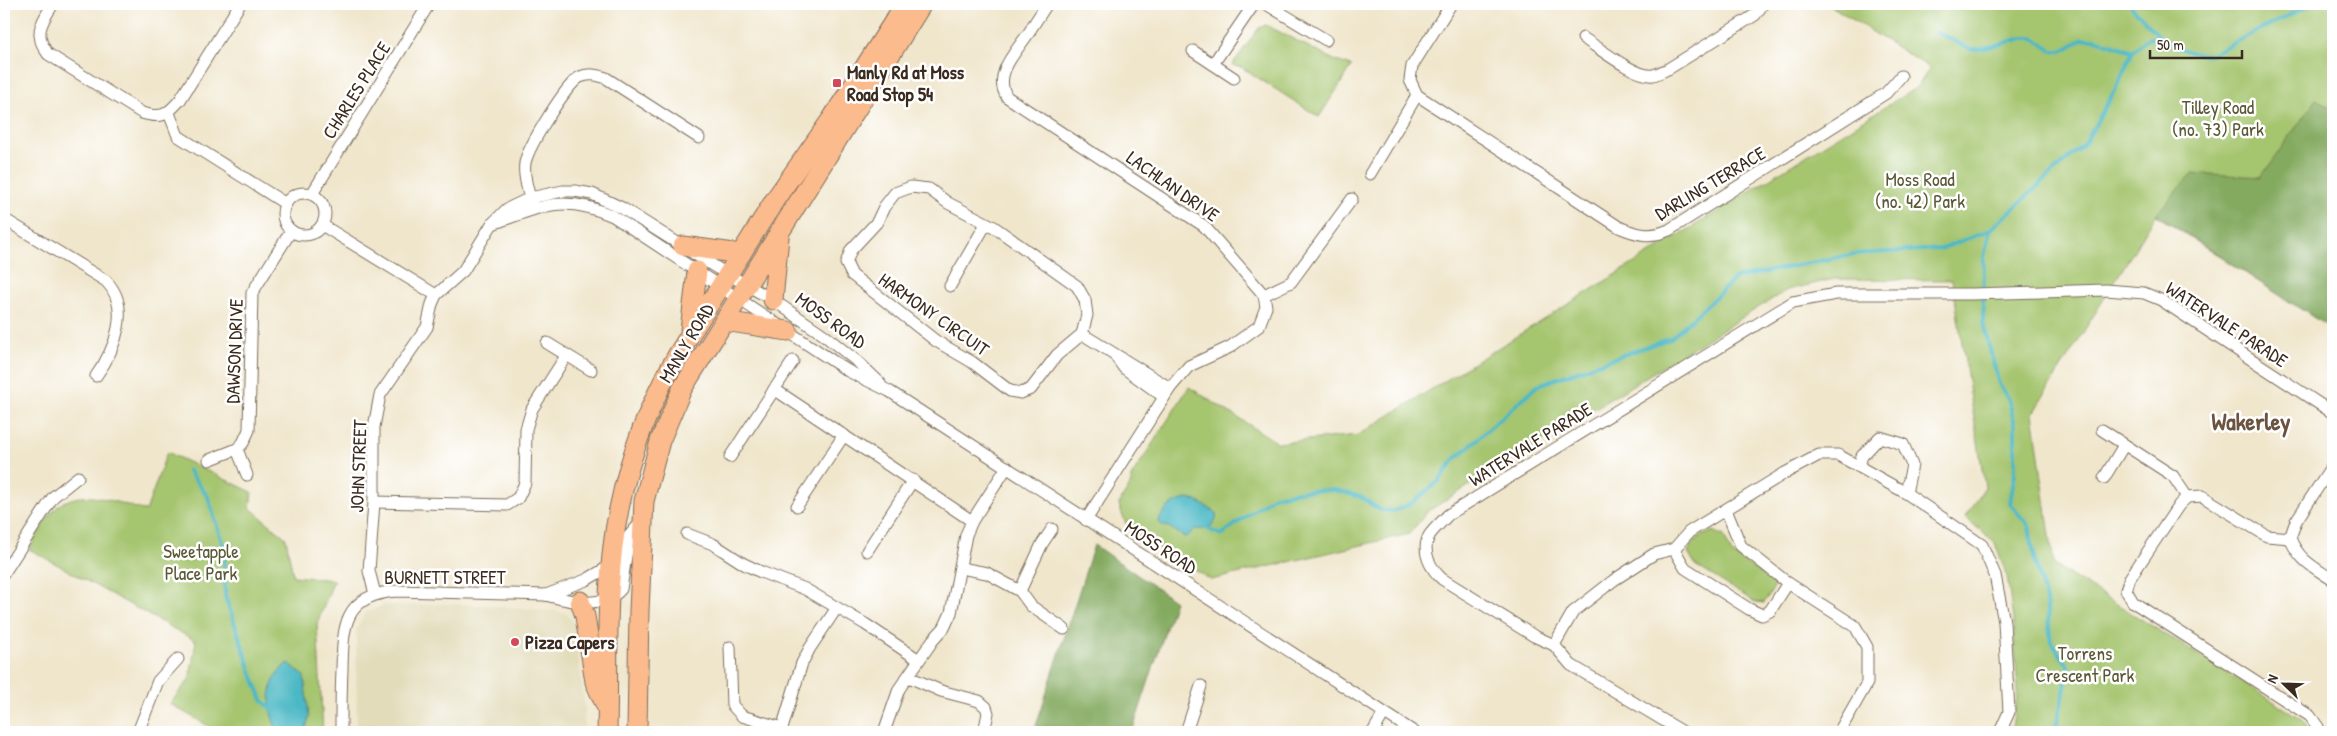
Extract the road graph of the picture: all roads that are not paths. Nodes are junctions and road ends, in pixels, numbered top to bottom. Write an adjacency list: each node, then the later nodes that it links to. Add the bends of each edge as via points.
1 (52, 4): 18 (street, via 40,29 40,44 48,54 142,113 155,117)
2 (240, 4): 18 (street)
3 (429, 4): 21 (street, CHARLES PLACE)
4 (905, 4): 31 (main road, MANLY ROAD)
5 (922, 4): 29 (main road, MANLY ROAD)
6 (1047, 4): 37 (street, LACHLAN DRIVE, via 1003,72 1001,88 1007,98 1204,226)
7 (1254, 4): 14 (street)
8 (1266, 4): 12 (street)
9 (1452, 4): 17 (street, via 1412,66 1410,80)
10 (1763, 4): 11 (street, via 1755,15 1653,75 1644,75 1630,68)
11 (1583, 38)
12 (1326, 40)
13 (1193, 51): 14 (street)
14 (1213, 64): 16 (street)
15 (1901, 76): 17 (street, DARLING TERRACE, via 1886,93 1656,236 1632,233 1619,227)
16 (1234, 78)
17 (1417, 95): 20 (street)
18 (169, 113): 24 (street, via 178,136)
19 (700, 138): 23 (street, via 606,78 584,75 567,89 527,156 524,174)
20 (1370, 174)
21 (312, 194): 24 (street, via 298,194); 27 (street, via 324,206)
22 (1352, 199): 37 (street, via 1291,282)
23 (531, 203): 30 (street, via 563,191 592,194 622,208); 32 (street, via 565,203 597,209); 36 (street, via 507,210 492,224 463,271)
24 (286, 204): 28 (street, via 283,217)
25 (4, 219): 47 (street, via 113,288 120,314 109,359)
26 (986, 224): 34 (street); 41 (street, HARMONY CIRCUIT, via 1077,286 1085,300 1087,315); 41 (street, HARMONY CIRCUIT, via 929,189 912,187 895,193 877,222 851,250 846,263 864,286 919,329 972,362 1010,391 1021,393 1030,389 1057,355)
27 (322, 225): 28 (street, via 318,231 308,235); 36 (street)
28 (291, 231): 55 (street, DAWSON DRIVE, via 252,293 249,430)
29 (780, 233): 35 (main road, MANLY ROAD); 38 (main road)
30 (683, 246): 31 (main road); 33 (street)
31 (741, 254): 33 (main road, MANLY ROAD)
32 (697, 271): 33 (street); 42 (main road)
33 (724, 280): 35 (street); 42 (main road, MANLY ROAD)
34 (950, 286)
35 (743, 292): 38 (street, MOSS ROAD); 39 (main road, MANLY ROAD); 40 (street, MOSS ROAD)
36 (436, 295): 67 (street, JOHN STREET, via 427,327 380,395 374,427)
37 (1264, 295): 50 (street, via 1266,307 1259,326 1230,347 1189,366)
38 (773, 300): 49 (street, MOSS ROAD, via 838,344)
39 (724, 321): 40 (main road); 72 (main road, MANLY ROAD, via 671,413 648,480)
40 (788, 331): 49 (street, MOSS ROAD, via 848,371)
41 (1082, 334): 50 (street, via 1116,357 1124,368)
42 (689, 337): 78 (main road, MANLY ROAD, via 666,375 640,432 618,510)
43 (546, 342): 44 (street)
44 (566, 356): 46 (street); 67 (street, via 532,409 526,429 525,483 518,498 507,504)
45 (793, 360): 48 (street)
46 (591, 370)
47 (96, 376)
48 (774, 389): 53 (street); 56 (street)
49 (889, 391): 60 (street, MOSS ROAD)
50 (1167, 392): 71 (street)
51 (2333, 414): 90 (street, WATERVALE PARADE, via 2160,300 2144,293 2106,290 1836,294 1793,302 1448,516 1429,537 1426,554 1433,571 1442,579 1534,636)
52 (2102, 430): 54 (street)
53 (844, 435): 64 (street); 68 (street)
54 (2124, 445): 63 (street); 66 (street, via 2173,476)
55 (237, 449): 57 (street); 61 (street)
56 (730, 457)
57 (209, 460)
58 (1859, 464): 65 (street); 65 (street, via 1862,456 1880,437 1903,444 1912,465); 69 (street, via 1838,455 1819,455)
59 (2333, 464): 75 (street, via 2296,521)
60 (1007, 467): 70 (street); 71 (street, MOSS ROAD)
61 (247, 475)
62 (78, 477): 80 (street, via 53,496)
63 (2104, 478)
64 (913, 480): 70 (street); 77 (street)
65 (1906, 493): 110 (street, via 1982,545 1995,575 2004,622 2009,691 2009,712)
66 (2187, 497): 75 (street, via 2202,496 2267,536); 111 (street, via 2130,578 2126,590 2133,602 2310,716 2318,727)
67 (374, 502): 84 (street, JOHN STREET, via 369,571)
68 (797, 506)
69 (1726, 510): 76 (street, via 1689,532); 82 (street, via 1741,546)
70 (972, 520): 79 (street)
71 (1086, 520): 97 (street, MOSS ROAD)
72 (642, 521): 86 (street, via 628,536 621,590); 103 (main road, MANLY ROAD)
73 (1052, 529): 83 (street)
74 (687, 534): 88 (street, via 713,544 744,564 805,589)
75 (2290, 538): 81 (street, via 2301,558)
76 (1674, 549): 82 (street, via 1685,568 1762,614 1770,612); 90 (street, via 1654,554 1573,612)
77 (867, 551)
78 (612, 565): 85 (street, BURNETT STREET, via 586,580); 86 (main road, MANLY ROAD)
79 (961, 568): 83 (street, via 987,573); 93 (street, via 944,628)
80 (4, 573)
81 (2333, 580)
82 (1788, 583): 109 (street, via 1855,626 1867,647 1867,683)
83 (1020, 591): 89 (street, via 1031,606)
84 (375, 594): 85 (street, BURNETT STREET); 101 (street, BURNETT STREET, via 352,611 342,635)
85 (546, 595): 87 (street, BURNETT STREET)
86 (610, 599): 87 (street, BURNETT STREET); 96 (main road, MANLY ROAD)
87 (580, 601): 96 (main road, via 595,682)
88 (836, 609): 93 (street); 99 (street, via 806,656)
89 (1064, 629)
90 (1554, 644): 108 (street, WATERVALE PARADE, via 1571,665)
91 (730, 647): 99 (street, via 732,705 742,716)
92 (178, 659): 100 (street, via 158,681)
93 (919, 660): 94 (street)
94 (909, 677): 98 (street, via 941,691 979,701 988,713); 104 (street, via 895,699)
95 (1201, 686): 105 (street)
96 (608, 709): 102 (main road, MANLY ROAD)
97 (1384, 713): 106 (street); 107 (street, MOSS ROAD)
98 (986, 728)
99 (781, 730)
100 (138, 732)
101 (340, 732)
102 (608, 732)
103 (638, 732)
104 (884, 732)
105 (1186, 732)
106 (1374, 732)
107 (1414, 732)
108 (1683, 732)
109 (1839, 732)
110 (2000, 732)
111 (2317, 732)

